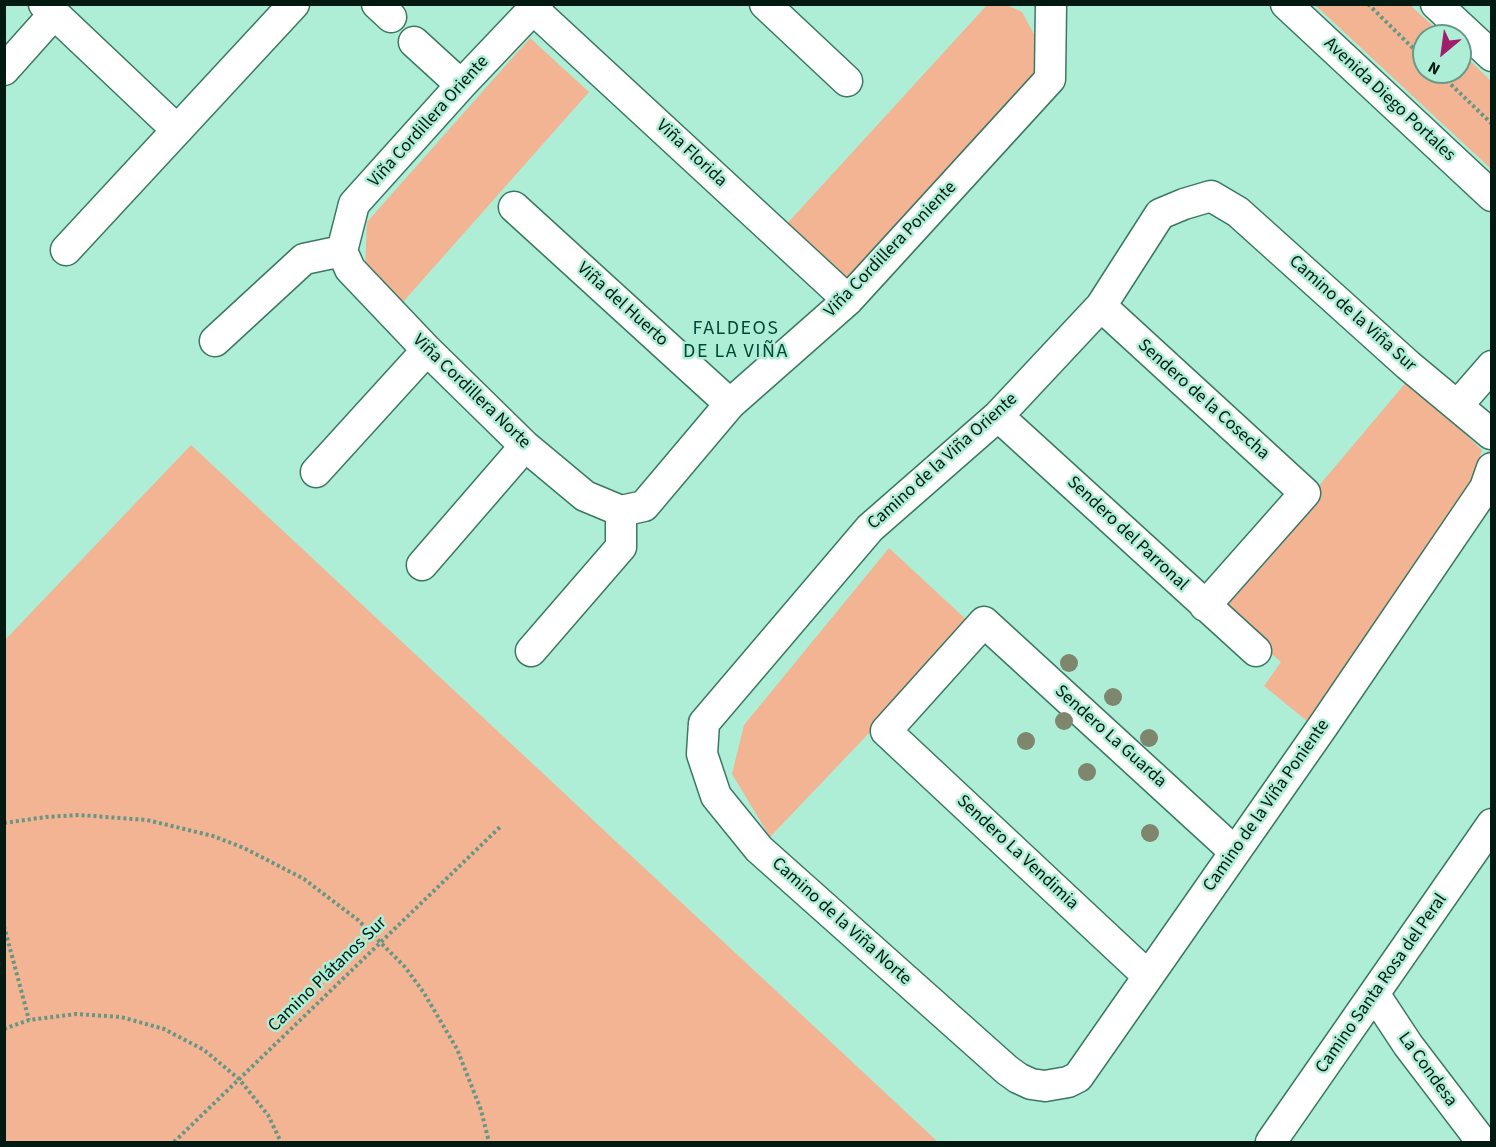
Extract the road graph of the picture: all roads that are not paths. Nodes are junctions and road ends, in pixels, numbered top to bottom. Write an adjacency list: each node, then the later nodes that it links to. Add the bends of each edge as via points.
1 (765, 4): 11 (street)
2 (1051, 4): 19 (street, Viña Cordillera Poniente, via 1050,80)
3 (1286, 4): 15 (street, Avenida Diego Portales)
4 (1436, 4): 9 (street)
5 (291, 6): 13 (street)
6 (536, 7): 12 (street, Viña Cordillera Oriente); 19 (street, Viña Florida)
7 (49, 9): 10 (street); 13 (street)
8 (414, 42): 12 (street)
9 (1491, 56)
10 (4, 70)
11 (847, 81)
12 (461, 85): 18 (street, Viña Cordillera Oriente, via 354,204)
13 (177, 130): 17 (street)
14 (1211, 196): 20 (street, Camino de la Viña Oriente, via 1160,214); 25 (street, Camino de la Viña Sur, via 1238,212 1407,365)
15 (1491, 196)
16 (514, 207): 24 (street, Viña del Huerto)
17 (66, 250)
18 (342, 251): 21 (street, via 304,259); 22 (street, Viña Cordillera Norte, via 350,268)
19 (848, 300): 24 (street, Viña Cordillera Poniente)
20 (1101, 306): 26 (street, Camino de la Viña Oriente); 33 (street, Sendero de la Cosecha, via 1305,493)
21 (215, 341)
22 (427, 350): 28 (street, Viña Cordillera Norte); 30 (street)
23 (1491, 366): 25 (street)
24 (730, 404): 31 (street, Viña Cordillera Poniente, via 644,506)
25 (1458, 405): 27 (street, Camino de la Viña Sur)
26 (998, 416): 33 (street, Sendero del Parronal); 37 (street, Camino de la Viña Oriente, via 870,528 704,723)
27 (1491, 434)
28 (525, 446): 31 (street, Viña Cordillera Norte, via 585,496); 32 (street)
29 (1491, 468): 39 (street, Camino de la Viña Poniente, via 1485,488)
30 (316, 472)
31 (621, 511): 34 (street, via 621,547)
32 (422, 565)
33 (1205, 606): 35 (street, Sendero del Parronal)
34 (531, 651)
35 (1256, 651)
36 (886, 730): 39 (street, Sendero La Guarda, via 984,621); 40 (street, Sendero La Vendimia)
37 (702, 754): 42 (street, Camino de la Viña Norte, via 716,795 759,849)
38 (1491, 824): 41 (street, Camino Santa Rosa del Peral)
39 (1236, 852): 40 (street, Camino de la Viña Poniente)
40 (1148, 976): 42 (street, Camino de la Viña Poniente, via 1078,1077 1045,1086 1031,1084)
41 (1375, 995): 43 (street, Camino Santa Rosa del Peral); 44 (street, La Condesa)
42 (1007, 1070)
43 (1271, 1143)
44 (1482, 1143)

